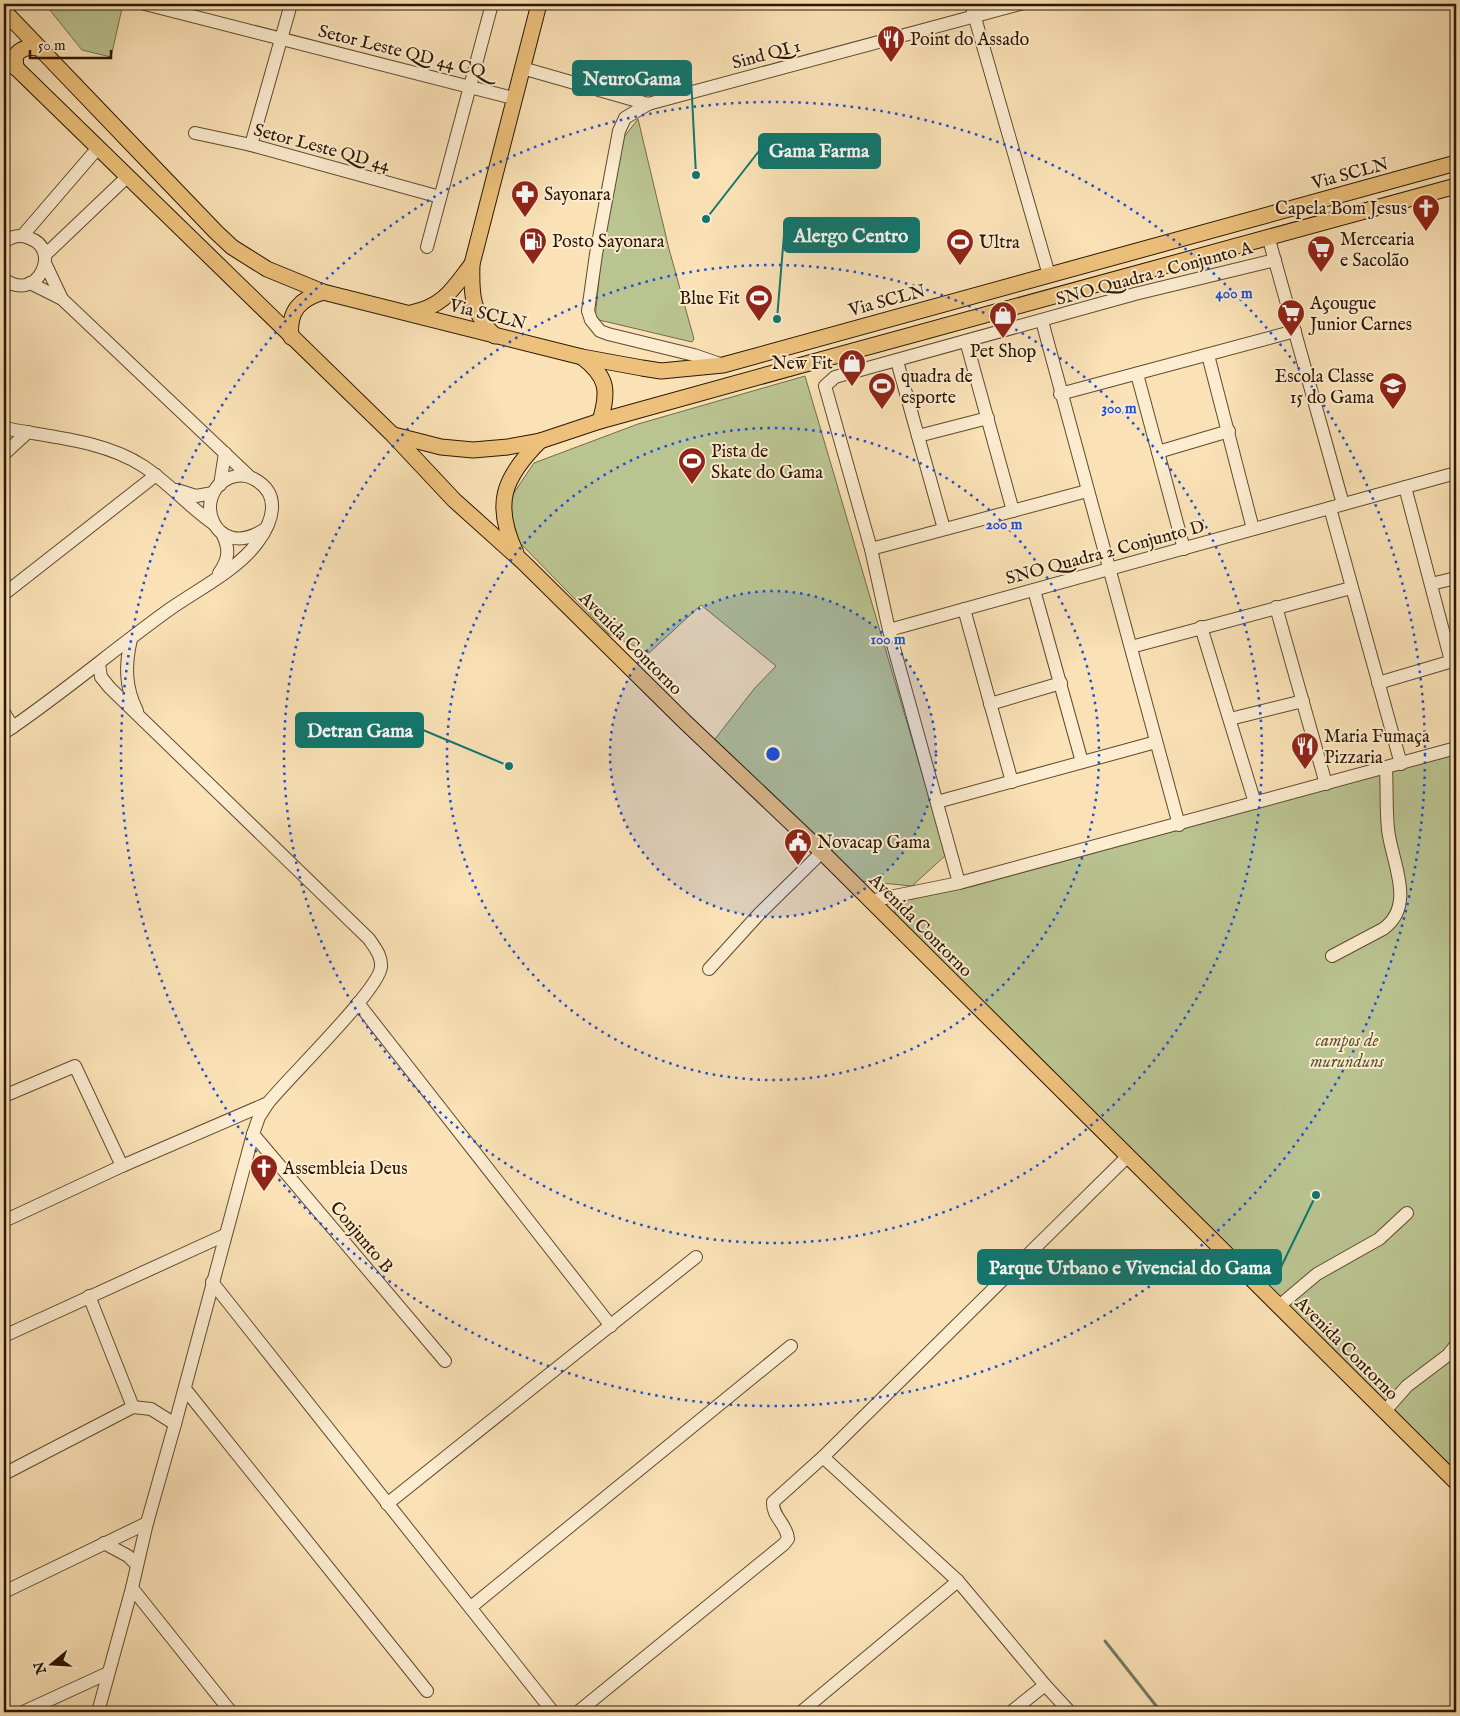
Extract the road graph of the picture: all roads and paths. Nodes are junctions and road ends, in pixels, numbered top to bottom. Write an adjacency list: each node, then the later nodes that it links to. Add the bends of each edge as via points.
1 (145, 4): 8 (street, Setor Leste QD 44 CQ)
2 (291, 4): 8 (street)
3 (492, 4): 13 (street)
4 (539, 4): 12 (main road)
5 (1020, 4): 6 (street, Sind QI 1)
6 (973, 10): 15 (street, Sind QI 1); 34 (street)
7 (4, 11): 9 (main road, Via SCLN)
8 (281, 38): 13 (street, Setor Leste QD 44 CQ); 17 (street)
9 (39, 48): 11 (main road, via 23,48 15,56); 39 (main road, Via SCLN, via 232,247 280,276)
10 (4, 56): 11 (main road, Avenida Contorno)
11 (16, 68): 18 (main road, Avenida Contorno)
12 (522, 68): 14 (main road); 15 (street)
13 (470, 86): 14 (street, Setor Leste QD 44 CQ); 25 (street)
14 (513, 98): 33 (main road)
15 (648, 104): 52 (street, via 626,118 620,131 588,311 595,325 608,334)
16 (195, 133): 17 (street, Setor Leste QD 44)
17 (251, 145): 25 (street, Setor Leste QD 44)
18 (97, 148): 21 (main road, Avenida Contorno); 27 (street)
19 (1456, 163): 20 (main road, Via SCLN)
20 (1418, 174): 22 (main road, Via SCLN); 24 (main road, via 1417,185)
21 (127, 177): 31 (street); 45 (main road, Avenida Contorno)
22 (1394, 180): 26 (main road, via 1399,188); 34 (main road, Via SCLN)
23 (1456, 186): 24 (main road)
24 (1423, 195): 26 (main road)
25 (440, 197): 30 (street)
26 (1400, 201): 28 (main road)
27 (23, 236): 29 (street); 31 (street, via 40,246)
28 (1268, 236): 32 (street); 53 (main road)
29 (5, 239)
30 (427, 248)
31 (45, 259): 36 (street, via 40,275); 40 (street)
32 (1275, 260): 42 (street, SNO Quadra 2 Conjunto A, via 1135,294); 43 (street)
33 (472, 264): 41 (main road, via 444,299 426,310); 44 (main road, via 473,302 484,325)
34 (1049, 275): 47 (main road, Via SCLN)
35 (4, 278): 37 (street)
36 (30, 283): 37 (street); 40 (street)
37 (16, 285): 38 (street)
38 (4, 292)
39 (323, 292): 41 (main road, Via SCLN); 45 (main road, via 304,299 292,313)
40 (62, 299): 66 (street)
41 (408, 313): 44 (main road, Via SCLN)
42 (1042, 321): 46 (street, SNO Quadra 2 Conjunto A); 56 (street)
43 (1295, 330): 49 (street); 75 (street)
44 (495, 336): 50 (main road, Via SCLN)
45 (291, 337): 62 (main road, Avenida Contorno)
46 (966, 341): 51 (street, SNO Quadra 2 Conjunto A); 57 (street)
47 (795, 345): 48 (main road, Via SCLN); 53 (main road, via 792,356)
48 (768, 353): 52 (main road, Via SCLN); 54 (main road, via 772,361)
49 (1208, 355): 55 (street); 60 (street)
50 (582, 357): 52 (main road, Via SCLN, via 661,371); 58 (main road, via 603,380 605,399)
51 (897, 361): 63 (street); 81 (street, SNO Quadra 2 Conjunto A, via 835,377 824,390)
52 (723, 365)
53 (802, 365): 54 (main road)
54 (771, 374): 58 (main road)
55 (1137, 374): 56 (street); 65 (street)
56 (1060, 394): 74 (street)
57 (988, 418): 63 (street); 76 (street)
58 (600, 421): 64 (main road)
59 (4, 428): 61 (street)
60 (1229, 431): 65 (street); 80 (street)
61 (28, 432): 67 (street); 69 (street, via 109,450)
62 (392, 435): 64 (main road, via 466,450 489,450); 83 (main road, Avenida Contorno, via 454,500)
63 (918, 436): 79 (street)
64 (540, 441): 83 (main road, via 516,468 503,497 502,511)
65 (1158, 452): 82 (street)
66 (225, 453): 70 (street); 73 (street)
67 (4, 454)
68 (1456, 473): 71 (street, SNO Quadra 2 Conjunto D)
69 (156, 475): 72 (street); 90 (street)
70 (250, 477): 73 (street, via 234,477); 78 (street, via 262,483 273,502 273,512)
71 (1405, 487): 75 (street, SNO Quadra 2 Conjunto D); 87 (street)
72 (172, 488): 73 (street, via 196,496); 77 (street)
73 (216, 489): 77 (street, via 210,514)
74 (1087, 491): 76 (street); 84 (street)
75 (1336, 506): 80 (street, SNO Quadra 2 Conjunto D); 88 (street)
76 (1013, 511): 79 (street)
77 (218, 529): 78 (street, via 237,539 252,538); 85 (street, via 229,553)
78 (266, 529): 85 (street, via 249,553)
79 (944, 529): 81 (street)
80 (1253, 529): 82 (street, SNO Quadra 2 Conjunto D)
81 (871, 549): 94 (street)
82 (1184, 549): 84 (street, SNO Quadra 2 Conjunto D)
83 (519, 559): 117 (main road, Avenida Contorno)
84 (1110, 569): 89 (street, SNO Quadra 2 Conjunto D); 96 (street)
85 (216, 578): 95 (street)
86 (1456, 578): 87 (street)
87 (1431, 584): 97 (street)
88 (1351, 588): 91 (street); 100 (street)
89 (1034, 590): 92 (street, SNO Quadra 2 Conjunto D); 99 (street)
90 (4, 594)
91 (1276, 607): 93 (street); 101 (street)
92 (964, 609): 94 (street, SNO Quadra 2 Conjunto D); 102 (street)
93 (1201, 627): 96 (street); 105 (street)
94 (889, 630): 114 (street)
95 (131, 639): 98 (street); 104 (street, via 127,679)
96 (1132, 647): 107 (street)
97 (1454, 660): 100 (street)
98 (99, 664): 104 (street, via 105,682); 106 (street)
99 (1061, 683): 102 (street); 109 (street)
100 (1378, 683): 110 (street)
101 (1303, 700): 105 (street); 113 (street)
102 (990, 704): 112 (street)
103 (4, 713): 106 (street)
104 (140, 718): 122 (street, via 376,949 380,958 379,974)
105 (1230, 720): 115 (street)
106 (8, 730)
107 (1156, 742): 109 (street); 116 (street)
108 (1456, 748): 110 (street)
109 (1082, 762): 112 (street)
110 (1400, 764): 111 (street)
111 (1386, 768): 113 (street); 120 (street, via 1387,828 1400,891 1398,913 1384,929)
112 (1012, 782): 114 (street)
113 (1326, 784): 115 (street)
114 (937, 802): 118 (street)
115 (1255, 803): 116 (street)
116 (1179, 824): 118 (street)
117 (822, 852): 119 (main road, Avenida Contorno); 121 (street)
118 (959, 883): 119 (street)
119 (870, 902): 126 (main road, Avenida Contorno)
120 (1332, 956)
121 (709, 969)
122 (358, 1003): 124 (street); 135 (street)
123 (4, 1096): 127 (street, via 75,1066)
124 (268, 1103): 125 (street); 127 (street)
125 (253, 1134): 130 (street); 139 (street, Conjunto B)
126 (1128, 1156): 134 (main road, Avenida Contorno); 144 (street)
127 (122, 1166): 129 (street)
128 (1407, 1213): 134 (street, via 1379,1239 1317,1274)
129 (4, 1221)
130 (226, 1235): 132 (street); 133 (street)
131 (696, 1258): 135 (street)
132 (212, 1282): 140 (street); 147 (street)
133 (89, 1296): 136 (street); 141 (street)
134 (1279, 1306): 142 (main road, Avenida Contorno)
135 (611, 1326): 147 (street)
136 (4, 1336)
137 (1456, 1345): 142 (street, via 1408,1386)
138 (791, 1346): 154 (street)
139 (445, 1362)
140 (185, 1389): 143 (street); 157 (street)
141 (133, 1407): 143 (street, via 151,1409); 145 (street)
142 (1385, 1411): 146 (main road, Avenida Contorno)
143 (175, 1424): 148 (street)
144 (823, 1457): 151 (street); 162 (street, via 773,1502 772,1508 788,1532 784,1544)
145 (4, 1474)
146 (1456, 1482)
147 (386, 1504): 154 (street)
148 (146, 1522): 149 (street); 150 (street)
149 (104, 1543): 150 (street); 153 (street)
150 (137, 1564): 152 (street)
151 (958, 1580): 156 (street); 163 (street)
152 (132, 1588): 155 (street); 160 (street)
153 (4, 1592)
154 (471, 1607): 161 (street)
155 (108, 1673): 158 (street); 159 (street)
156 (1045, 1685): 164 (street); 165 (street)
157 (427, 1691)
158 (22, 1712)
159 (98, 1712)
160 (230, 1712)
161 (551, 1712)
162 (578, 1712)
163 (801, 1712)
164 (1011, 1712)
165 (1070, 1712)

